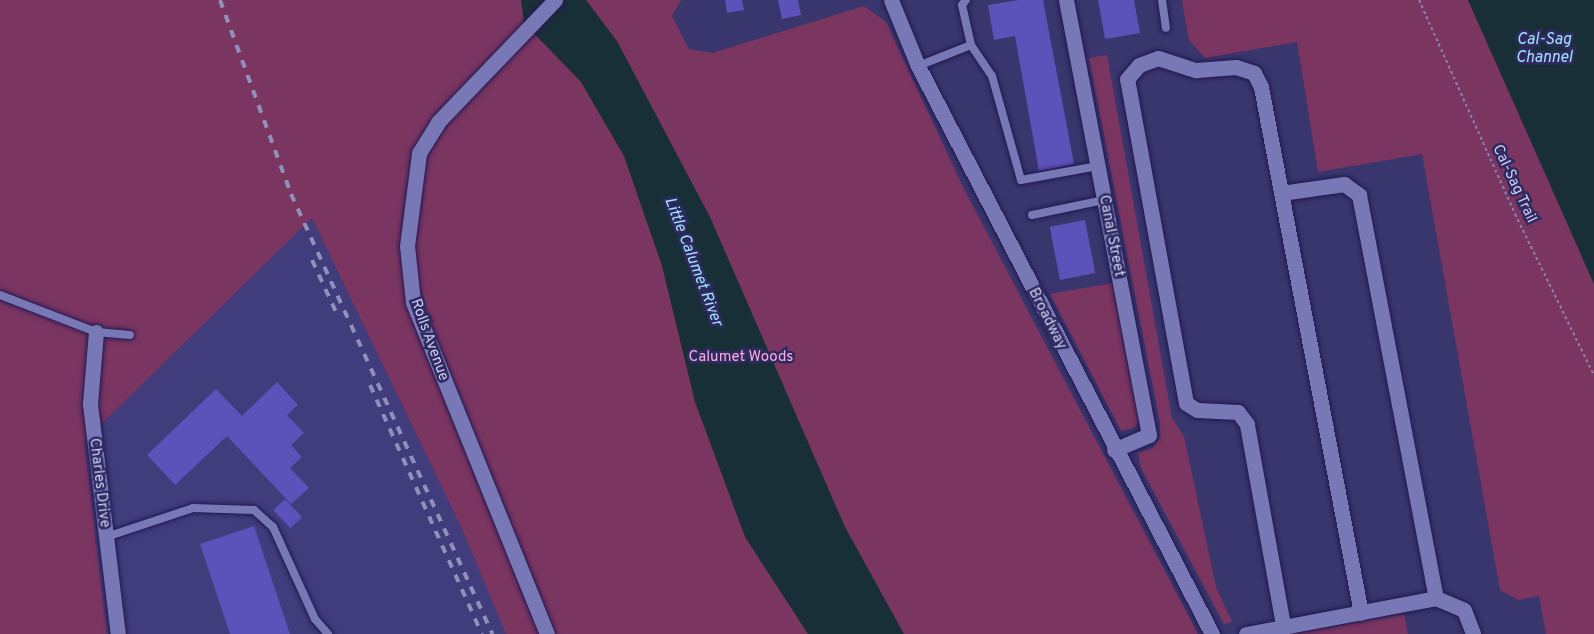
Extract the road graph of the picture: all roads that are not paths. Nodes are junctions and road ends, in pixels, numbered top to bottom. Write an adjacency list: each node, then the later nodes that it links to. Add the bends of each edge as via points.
1 (555, 0): 23 (street, Rolls Avenue, via 438,122 419,153 407,246 413,302)
2 (891, 0): 8 (street, Broadway)
3 (966, 0): 7 (lane, via 962,5)
4 (1066, 0): 9 (street, Canal Street)
5 (1162, 0): 6 (lane)
6 (1166, 28)
7 (971, 45): 8 (lane); 9 (lane, via 992,76 1021,180)
8 (918, 66): 16 (street, Broadway)
9 (1098, 166): 11 (street, Canal Street)
10 (1281, 193): 18 (street, via 1344,184 1359,195); 19 (street); 20 (street, via 1261,87 1254,73 1236,67 1196,70 1158,58 1139,65 1127,78 1186,403 1197,410 1238,412 1246,424)
11 (1104, 200): 12 (lane); 16 (street, Canal Street, via 1149,435)
12 (1032, 215)
13 (0, 295): 14 (lane)
14 (96, 332): 15 (lane); 17 (street, Charles Drive, via 90,404)
15 (130, 334)
16 (1114, 450): 24 (street, Broadway)
17 (106, 537): 21 (street, Charles Drive); 22 (lane, via 193,508 254,510 273,526 315,619)
18 (1436, 598): 19 (street); 26 (street, via 1464,610)
19 (1361, 613): 20 (street)
20 (1283, 625): 25 (street)
21 (118, 634)
22 (328, 634)
23 (547, 634)
24 (1212, 634)
25 (1246, 634)
26 (1473, 634)

